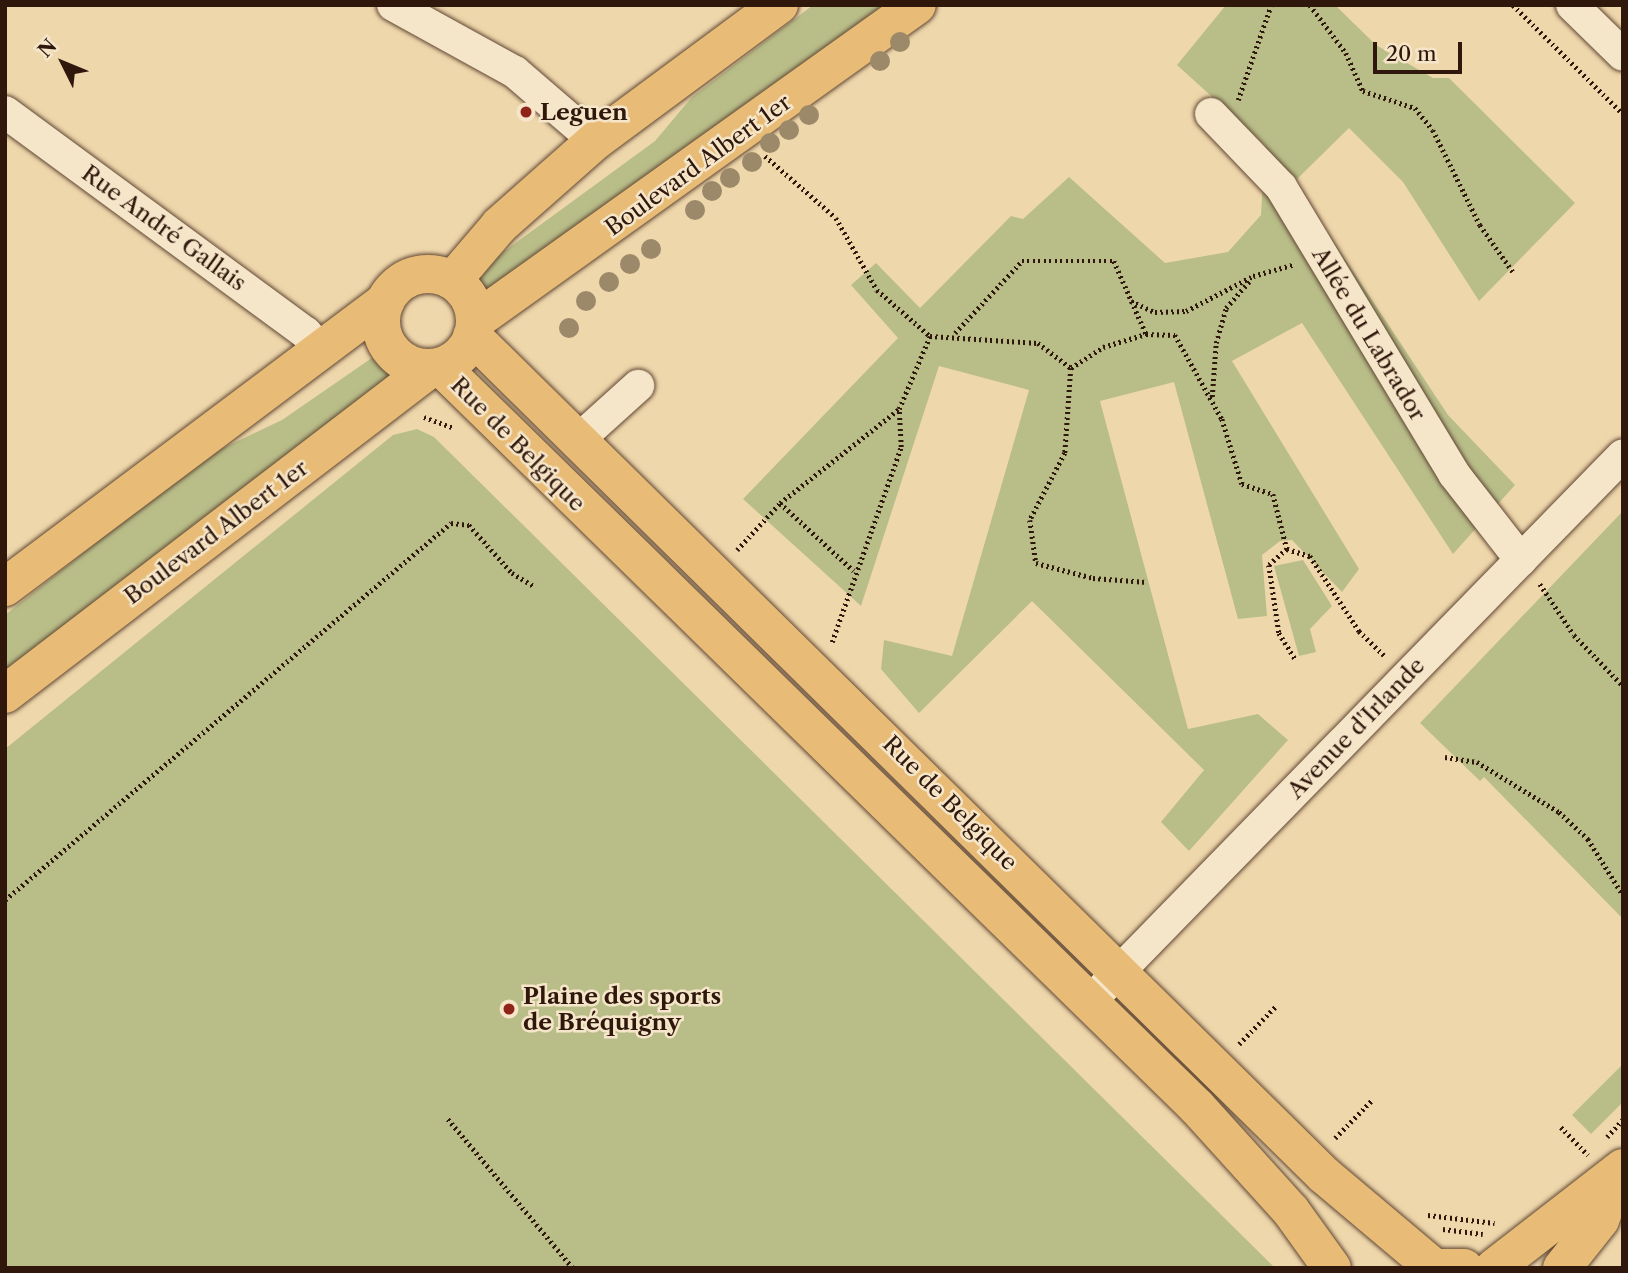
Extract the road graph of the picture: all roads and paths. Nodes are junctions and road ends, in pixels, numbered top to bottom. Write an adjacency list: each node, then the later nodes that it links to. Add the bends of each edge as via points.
1 (393, 5): 13 (street, via 515,72)
2 (779, 5): 13 (main road)
3 (917, 5): 12 (main road, Boulevard Albert 1er)
4 (1271, 5): 11 (path)
5 (1310, 5): 16 (path, via 1346,53 1363,91 1415,108 1433,130 1480,225)
6 (1513, 5): 10 (path)
7 (1572, 5): 8 (street)
8 (1623, 55)
9 (5, 112): 24 (street, Rue André Gallais, via 306,332)
10 (1623, 114)
11 (1219, 122): 14 (street, Allée du Labrador, via 1281,187)
12 (739, 135): 20 (main road, Boulevard Albert 1er); 23 (path, via 836,218 877,290)
13 (595, 141): 15 (main road, via 500,225)
14 (1322, 260): 17 (path); 36 (street, Allée du Labrador, via 1454,474)
15 (444, 266): 18 (path); 18 (main road, via 411,277); 20 (main road, via 469,298)
16 (1513, 272)
17 (1253, 276): 19 (path, via 1186,311 1155,312); 28 (path, via 1226,309 1216,343)
18 (389, 292): 24 (main road); 26 (main road, via 387,343)
19 (1130, 301): 21 (path, via 1114,261 1022,261); 22 (path)
20 (474, 328): 26 (main road, Boulevard Albert 1er); 32 (main road, Rue de Belgique)
21 (955, 334): 23 (path); 25 (path, via 1038,343)
22 (1146, 334): 25 (path, via 1103,347); 28 (path, via 1175,335)
23 (930, 336): 29 (path)
24 (318, 348): 41 (main road)
25 (1071, 368): 39 (path, via 1065,453 1030,520 1036,563 1102,580)
26 (435, 369): 46 (main road, Boulevard Albert 1er); 51 (main road, Rue de Belgique)
27 (638, 386): 32 (street)
28 (1212, 398): 35 (path, via 1242,484 1273,494)
29 (899, 410): 34 (path); 37 (path, via 901,447)
30 (414, 415): 31 (path)
31 (464, 438)
32 (576, 442): 38 (main road, Rue de Belgique)
33 (1623, 455): 36 (street, Avenue d'Irlande)
34 (780, 503): 37 (path); 38 (path)
35 (1287, 549): 42 (path, via 1269,565 1279,632); 44 (path, via 1310,556 1359,631)
36 (1521, 560): 44 (street, Avenue d'Irlande); 45 (path, via 1574,635)
37 (854, 571): 43 (path, via 838,630)
38 (714, 574): 43 (main road, Rue de Belgique)
39 (1147, 582)
40 (534, 586): 49 (path, via 512,573 469,525 451,523)
41 (5, 587)
42 (1296, 660)
43 (812, 667): 50 (main road, Rue de Belgique)
44 (1407, 675): 50 (street, Avenue d'Irlande)
45 (1623, 686)
46 (5, 694)
47 (1445, 757): 48 (path, via 1477,762 1559,812 1588,839)
48 (1623, 895)
49 (5, 900)
50 (1119, 971): 51 (street, Avenue d'Irlande); 67 (main road, Rue de Belgique, via 1324,1175)
51 (1090, 1001): 69 (main road, Rue de Belgique, via 1231,1143)
52 (1275, 1007): 54 (path)
53 (1229, 1035): 54 (path)
54 (1238, 1045): 55 (path)
55 (1248, 1054)
56 (1371, 1101): 60 (path)
57 (448, 1119): 68 (path)
58 (1561, 1127): 62 (path)
59 (1325, 1129): 60 (path)
60 (1334, 1138): 61 (path)
61 (1343, 1146)
62 (1613, 1168): 66 (main road); 70 (main road, via 1600,1220)
63 (1423, 1213): 64 (path, via 1458,1224)
64 (1510, 1222)
65 (1430, 1227): 66 (path)
66 (1496, 1252)
67 (1440, 1267)
68 (573, 1268)
69 (1332, 1268)
70 (1562, 1268)

